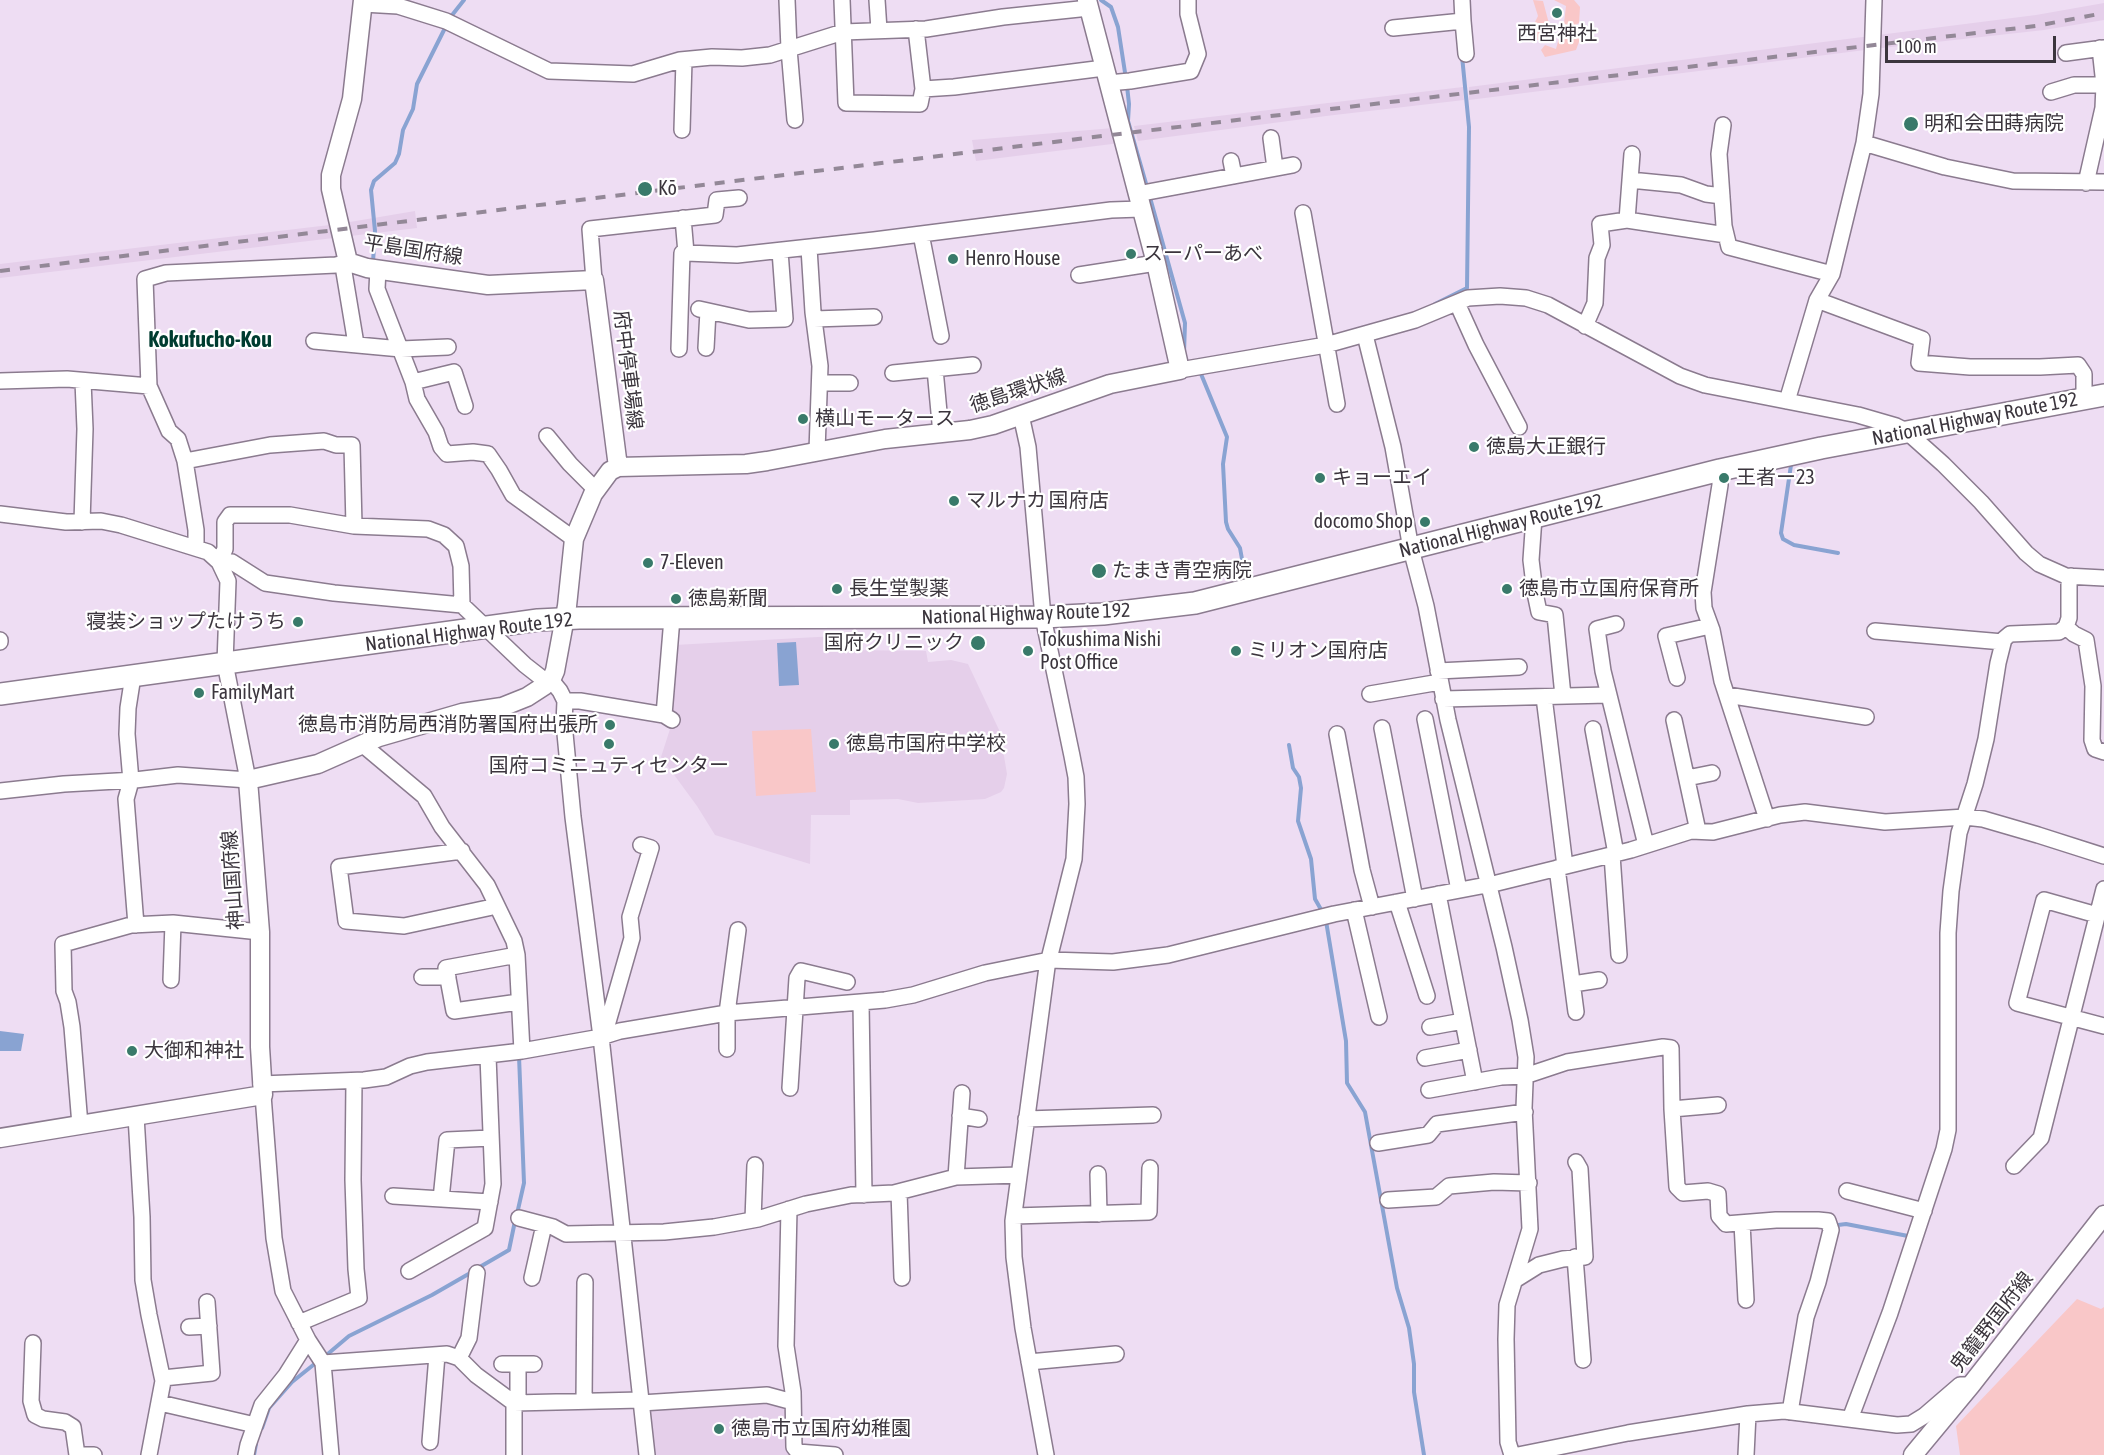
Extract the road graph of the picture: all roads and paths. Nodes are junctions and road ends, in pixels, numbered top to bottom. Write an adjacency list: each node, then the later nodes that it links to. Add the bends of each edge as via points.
1 (787, 0): 16 (street)
2 (842, 0): 14 (street)
3 (877, 0): 13 (street)
4 (1188, 0): 20 (street, via 1198,54 1191,72)
5 (1462, 0): 10 (street)
6 (1874, 0): 28 (street, via 1871,94)
7 (363, 2): 8 (street); 46 (main road, 平島国府線, via 352,99 331,174)
8 (399, 3): 19 (street, via 549,71 633,74)
9 (1088, 4): 12 (street); 20 (main road)
10 (1459, 22): 11 (street); 18 (street)
11 (1393, 28)
12 (916, 29): 13 (street); 22 (street)
13 (879, 30): 14 (street)
14 (843, 32): 16 (street); 22 (street, via 846,103 920,104)
15 (2102, 48): 17 (street); 21 (street)
16 (789, 49): 19 (street, via 742,58); 24 (street)
17 (2066, 53)
18 (1466, 54)
19 (684, 60): 26 (street)
20 (1116, 79): 22 (street); 36 (main road)
21 (2104, 85): 23 (street, via 2074,85); 34 (street, via 2103,108)
22 (922, 89)
23 (2050, 92)
24 (795, 120)
25 (1723, 125): 35 (street, via 1719,154)
26 (682, 130)
27 (1270, 138): 31 (street)
28 (1864, 143): 34 (street, via 1945,168 2013,181); 49 (street)
29 (1632, 154): 32 (street)
30 (1293, 165): 31 (street)
31 (1275, 168): 36 (street, via 1233,168)
32 (1630, 180): 35 (street, via 1681,185); 40 (street)
33 (2104, 182): 34 (street)
34 (2086, 183)
35 (1722, 196): 42 (street)
36 (1144, 197): 41 (street, via 1111,210); 47 (main road)
37 (739, 198): 39 (street, via 717,200 715,215)
38 (1303, 213): 62 (street)
39 (684, 218): 44 (street, via 687,253 737,255); 51 (street, via 590,229)
40 (1627, 220): 42 (street); 56 (street, via 1600,224 1602,245 1597,258 1595,303)
41 (921, 234): 43 (street); 58 (street)
42 (1726, 235): 49 (street, via 1729,247)
43 (809, 248): 44 (street); 55 (street)
44 (780, 251): 60 (street, via 785,319 749,320 703,310)
45 (682, 253): 65 (street)
46 (348, 262): 48 (main road, 平島国府線); 61 (street, via 344,272); 75 (street, via 166,273 145,279)
47 (1155, 263): 50 (street); 68 (main road)
48 (378, 269): 51 (main road, 平島国府線, via 488,285); 64 (street, via 377,289)
49 (1832, 274): 52 (street)
50 (1079, 275)
51 (594, 280): 87 (main road, 府中停車場線)
52 (1817, 300): 76 (street, via 1922,339 1919,363 1970,368 2078,365); 77 (street)
53 (1457, 303): 56 (street, via 1479,297 1526,298 1548,304); 57 (street); 81 (street)
54 (874, 317): 55 (street)
55 (813, 319): 73 (street)
56 (1585, 326): 77 (street, via 1688,379)
57 (1365, 335): 62 (street); 96 (street, via 1393,447)
58 (940, 336)
59 (314, 341): 61 (street)
60 (709, 341)
61 (356, 344): 64 (street)
62 (1326, 345): 68 (street); 78 (street)
63 (448, 347): 64 (street)
64 (401, 349): 72 (street)
65 (679, 349)
66 (973, 365): 67 (street)
67 (935, 369): 69 (street); 83 (street)
68 (1180, 370): 80 (main road, 徳島環状線, via 1110,384)
69 (893, 373)
70 (0, 381): 71 (street)
71 (83, 381): 75 (street); 92 (street)
72 (413, 381): 79 (street, via 454,372); 94 (street, via 417,399 447,454 488,454 513,495)
73 (819, 383): 74 (street); 85 (street)
74 (850, 383)
75 (149, 386): 86 (street, via 169,431 178,439)
76 (2094, 397): 82 (highway, National Highway Route 192)
77 (1787, 401): 82 (street, via 1884,421)
78 (1337, 404)
79 (465, 406)
80 (1021, 415): 83 (main road, 徳島環状線, via 993,425); 101 (street, via 1028,447)
81 (1519, 427)
82 (1906, 431): 88 (highway, National Highway Route 192); 98 (street, via 1982,502 2026,553 2045,568)
83 (941, 434): 85 (main road, 徳島環状線)
84 (547, 436): 89 (street)
85 (817, 451): 87 (main road, 徳島環状線, via 746,464)
86 (185, 461): 93 (street, via 270,445 324,441 352,445); 95 (street)
87 (618, 467): 89 (main road)
88 (1720, 470): 91 (highway, National Highway Route 192); 105 (street, via 1703,592)
89 (595, 489): 94 (main road)
90 (0, 514): 92 (street)
91 (1534, 517): 96 (highway, National Highway Route 192); 120 (street, via 1531,560 1535,592 1539,612 1555,615)
92 (82, 522): 95 (street, via 121,525)
93 (354, 526): 97 (street, via 290,515 230,515 225,522 225,549); 100 (street, via 428,529 444,536 456,546)
94 (574, 539): 103 (main road)
95 (196, 548): 97 (street)
96 (1411, 549): 101 (highway, National Highway Route 192, via 1195,603); 113 (street)
97 (219, 562): 100 (street, via 232,562 265,583 334,594); 110 (street, via 228,581)
98 (2072, 576): 99 (street); 106 (street)
99 (2104, 578)
100 (462, 605): 107 (street)
101 (1043, 617): 102 (highway, National Highway Route 192); 162 (street, via 1077,795 1074,859)
102 (672, 618): 103 (highway, National Highway Route 192); 123 (street, via 668,718)
103 (565, 619): 107 (highway, National Highway Route 192); 115 (main road)
104 (1616, 624): 118 (street, via 1597,629)
105 (1710, 626): 114 (street, via 1666,636); 119 (street)
106 (2066, 627): 109 (street, via 2059,632 2010,634); 131 (street, via 2086,640 2093,686 2092,740 2095,749)
107 (486, 628): 110 (highway, National Highway Route 192); 115 (street, via 525,665)
108 (1875, 631): 109 (street)
109 (2003, 642): 137 (street, via 1986,739)
110 (225, 663): 112 (highway, National Highway Route 192); 134 (street)
111 (1519, 667): 113 (street)
112 (133, 676): 116 (highway, National Highway Route 192); 135 (street, via 127,734)
113 (1439, 677): 117 (street); 122 (street)
114 (1677, 678)
115 (550, 681): 123 (street); 130 (main road, via 527,697 502,707 462,713)
116 (0, 694)
117 (1370, 694)
118 (1608, 695): 120 (street); 141 (street)
119 (1727, 695): 124 (street, via 1848,721); 138 (street)
120 (1563, 696): 121 (street)
121 (1544, 697): 122 (street); 145 (street)
122 (1443, 699): 146 (street)
123 (565, 701): 180 (street, via 573,817)
124 (1866, 717)
125 (1425, 718): 148 (street)
126 (1679, 723): 133 (street)
127 (1382, 728): 150 (street)
128 (1593, 729): 143 (street)
129 (1337, 734): 153 (street)
130 (362, 744): 134 (main road, via 318,764); 142 (street, via 424,796)
131 (2104, 752)
132 (1712, 772): 133 (street)
133 (1687, 778): 139 (street)
134 (248, 780): 135 (street, via 178,775); 159 (main road, 神山国府線)
135 (131, 781): 136 (street); 157 (street, via 126,799)
136 (0, 791)
137 (1965, 817): 138 (street, via 1885,822 1804,812); 144 (street); 223 (street, via 1959,833 1948,933 1948,1131)
138 (1767, 819): 139 (street, via 1713,832)
139 (1698, 831): 141 (street)
140 (641, 845): 180 (street, via 651,848 630,917 632,938)
141 (1646, 845): 143 (street)
142 (462, 851): 152 (street); 152 (street, via 339,867 346,921 404,926)
143 (1614, 854): 145 (street); 161 (street)
144 (2104, 856)
145 (1561, 867): 146 (street); 168 (street)
146 (1489, 884): 148 (street); 186 (street, via 1520,1020)
147 (2104, 889): 155 (street)
148 (1459, 890): 149 (street)
149 (1438, 894): 150 (street); 177 (street)
150 (1415, 899): 151 (street)
151 (1397, 902): 153 (street); 169 (street)
152 (497, 906): 160 (street)
153 (1372, 907): 154 (street)
154 (1354, 910): 162 (street, via 1168,955 1113,962); 175 (street)
155 (2097, 915): 176 (street); 176 (street, via 2044,900 2017,1003)
156 (173, 923): 157 (street); 159 (street); 165 (street)
157 (136, 925): 202 (street, via 63,944 64,991 72,1027)
158 (738, 930): 174 (street)
159 (260, 932): 190 (main road, 神山国府線)
160 (517, 955): 163 (street, via 446,968); 170 (street)
161 (1619, 955)
162 (1049, 960): 171 (street, via 985,973 913,995); 201 (street)
163 (448, 976): 164 (street); 170 (street, via 454,1011)
164 (422, 977)
165 (171, 980)
166 (1599, 980): 168 (street)
167 (847, 982): 172 (street, via 801,971)
168 (1573, 984): 173 (street)
169 (1427, 996)
170 (519, 1002): 183 (street)
171 (861, 1003): 172 (street); 217 (street)
172 (794, 1008): 174 (street); 189 (street)
173 (1576, 1012)
174 (727, 1013): 180 (street); 181 (street)
175 (1379, 1017)
176 (2072, 1017): 178 (street); 209 (street, via 2041,1138)
177 (1463, 1021): 179 (street); 182 (street)
178 (2104, 1026)
179 (1430, 1027)
180 (601, 1037): 183 (street); 231 (street)
181 (727, 1049)
182 (1468, 1050): 185 (street); 188 (street)
183 (522, 1051): 184 (street)
184 (488, 1056): 187 (street, via 427,1062 386,1077); 205 (street)
185 (1425, 1058)
186 (1525, 1076): 188 (street); 194 (street, via 1567,1062 1671,1048); 195 (street)
187 (354, 1081): 190 (street); 241 (street, via 353,1180 359,1298)
188 (1475, 1082): 191 (street)
189 (790, 1088)
190 (262, 1090): 198 (main road); 241 (street, via 274,1238 283,1291)
191 (1429, 1090)
192 (962, 1093): 199 (street)
193 (1718, 1105): 194 (street)
194 (1672, 1109): 229 (street, via 1677,1187 1683,1193 1718,1194 1719,1216 1726,1224)
195 (1525, 1112): 206 (street, via 1437,1124 1428,1135); 214 (street)
196 (1137, 1115): 197 (street); 201 (street, via 1091,1123); 203 (street)
197 (1153, 1115)
198 (136, 1116): 202 (main road); 253 (street, via 143,1280)
199 (960, 1116): 200 (street); 213 (street)
200 (978, 1119)
201 (1026, 1119): 212 (street)
202 (80, 1125): 204 (main road)
203 (1137, 1131)
204 (0, 1138)
205 (491, 1138): 219 (street, via 447,1140); 221 (street)
206 (1378, 1143)
207 (1576, 1162): 232 (street, via 1580,1169)
208 (755, 1166): 228 (street)
209 (2014, 1166)
210 (1150, 1168): 224 (street, via 1149,1212)
211 (1098, 1174): 224 (street)
212 (1019, 1175): 213 (street); 226 (street)
213 (956, 1177): 216 (street)
214 (1529, 1183): 220 (street, via 1449,1186 1436,1197); 237 (street, via 1530,1229)
215 (1847, 1191): 223 (street)
216 (899, 1192): 217 (street); 236 (street)
217 (864, 1195): 222 (street)
218 (393, 1196): 219 (street)
219 (441, 1199): 221 (street)
220 (1388, 1200)
221 (490, 1202): 233 (street, via 485,1228)
222 (789, 1209): 228 (street); 257 (street, via 786,1346)
223 (1924, 1211): 262 (street)
224 (1099, 1214): 226 (street)
225 (2104, 1215): 254 (main road, 鬼籠野国府線)
226 (1014, 1216): 251 (street, via 1014,1257)
227 (519, 1218): 230 (street)
228 (753, 1220): 231 (street, via 714,1227)
229 (1742, 1223): 239 (street); 260 (street, via 1818,1220 1828,1221 1831,1230 1806,1317)
230 (544, 1225): 231 (street, via 566,1234); 235 (street)
231 (622, 1233): 256 (street)
232 (1585, 1257): 237 (street, via 1539,1265); 249 (street)
233 (409, 1271)
234 (477, 1274): 248 (street, via 469,1338)
235 (532, 1278)
236 (902, 1278)
237 (1515, 1280): 274 (street, via 1507,1305 1506,1339 1508,1442)
238 (585, 1282): 255 (street)
239 (1746, 1300)
240 (207, 1302): 242 (street)
241 (299, 1323): 244 (street)
242 (209, 1326): 243 (street); 253 (street, via 212,1373)
243 (189, 1327)
244 (308, 1340): 250 (street); 263 (street, via 262,1405)
245 (33, 1343): 265 (street, via 31,1401 35,1415 73,1427)
246 (1116, 1354): 251 (street)
247 (437, 1355): 248 (street); 250 (street); 264 (street)
248 (459, 1358): 259 (street)
249 (1583, 1360)
250 (322, 1361): 269 (street)
251 (1029, 1362): 273 (street)
252 (502, 1365): 259 (street, via 526,1365)
253 (163, 1378): 258 (street)
254 (1971, 1385): 262 (street, via 1960,1385 1911,1424); 277 (main road, 鬼籠野国府線)
255 (584, 1401): 256 (street); 259 (street)
256 (641, 1402): 257 (street, via 767,1395); 271 (street)
257 (793, 1402): 272 (street, via 794,1447 798,1452)
258 (160, 1403): 263 (street); 267 (street)
259 (514, 1403): 270 (street)
260 (1790, 1412): 261 (street); 262 (street)
261 (1748, 1414): 275 (street); 276 (street)
262 (1850, 1419)
263 (255, 1425): 268 (street)
264 (430, 1442)
265 (77, 1455): 266 (street)
266 (94, 1455)
267 (149, 1455)
268 (246, 1455)
269 (331, 1455)
270 (514, 1455)
271 (647, 1455)
272 (835, 1455)
273 (1046, 1455)
274 (1512, 1455)
275 (1518, 1455)
276 (1746, 1455)
277 (1913, 1455)

